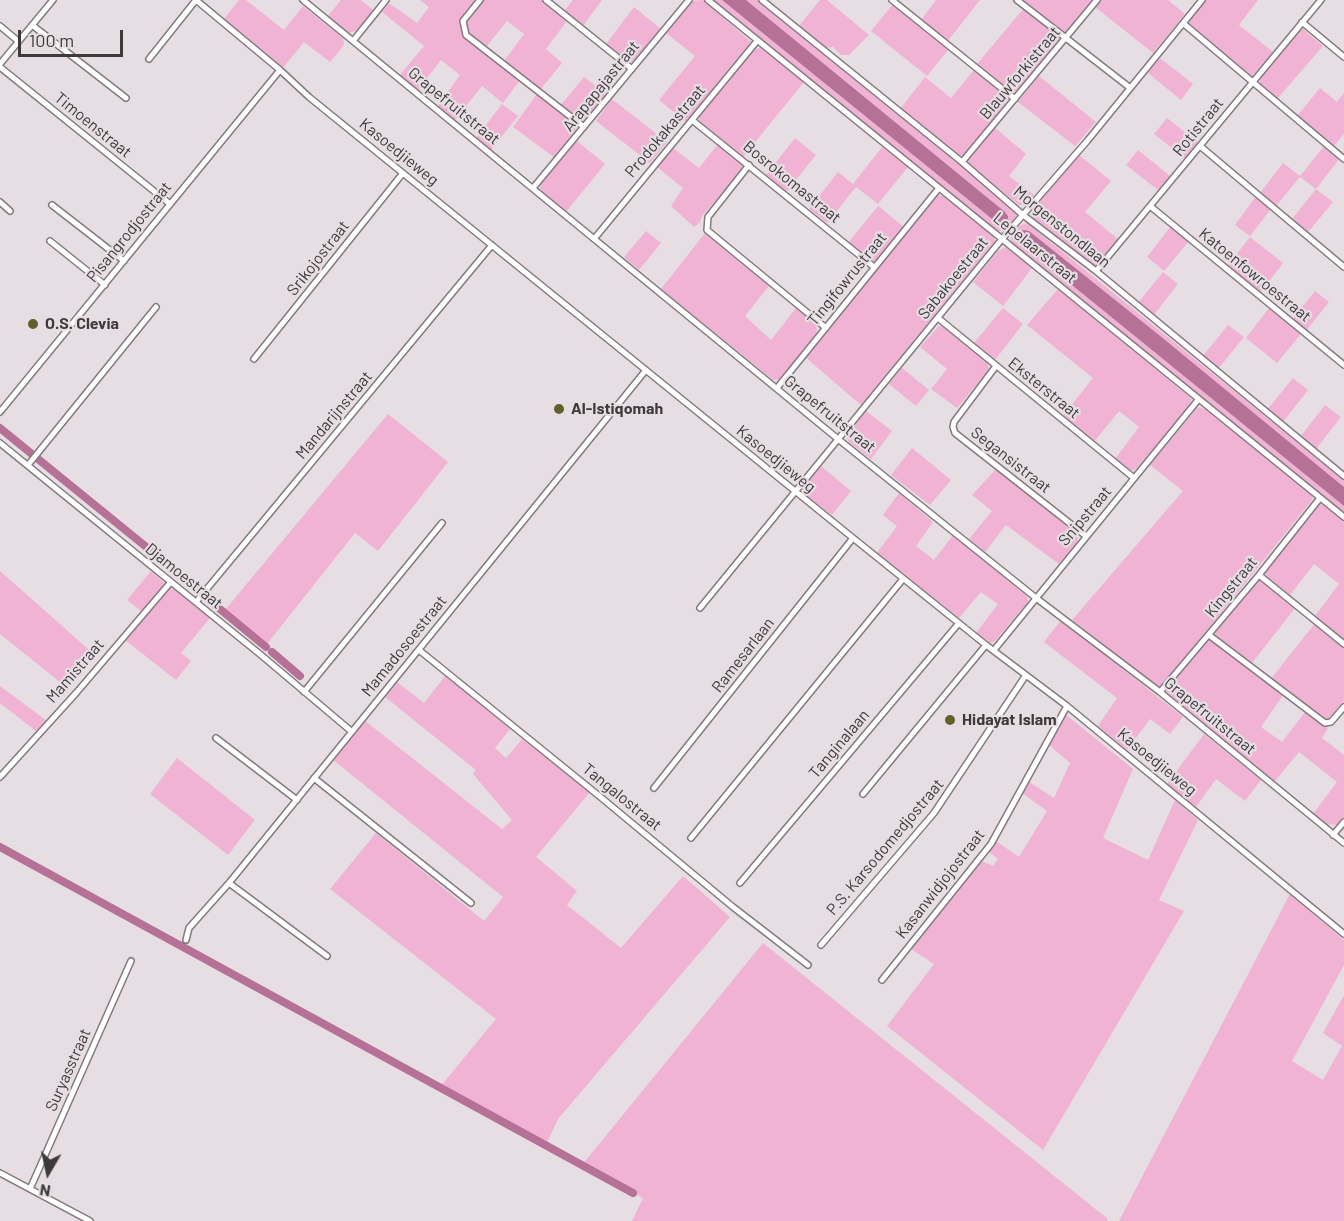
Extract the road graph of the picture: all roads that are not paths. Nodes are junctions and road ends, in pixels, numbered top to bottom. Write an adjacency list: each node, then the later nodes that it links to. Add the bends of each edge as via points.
1 (53, 0): 17 (street)
2 (196, 0): 24 (street); 27 (street, Kasoedjieweg)
3 (303, 0): 21 (street, Grapefruitstraat)
4 (386, 0): 21 (street)
5 (480, 0): 33 (street, via 463,21 466,34)
6 (546, 0): 26 (street)
7 (689, 0): 26 (street, Arapapajastraat)
8 (708, 0): 22 (street, Lepelaarstraat)
9 (762, 0): 36 (street, Morgenstondlaan)
10 (892, 0): 31 (street)
11 (1017, 0): 19 (street)
12 (1097, 0): 19 (street, Blauwforkistraat)
13 (1202, 0): 16 (street, Sabakoestraat)
14 (1321, 0): 15 (street, Rotistraat)
15 (1302, 22): 23 (street); 28 (street, Rotistraat)
16 (1184, 24): 28 (street); 29 (street, Sabakoestraat)
17 (32, 25): 20 (street); 30 (street)
18 (0, 26): 20 (street)
19 (1066, 39): 29 (street); 31 (street, Blauwforkistraat)
20 (18, 41): 25 (street)
21 (353, 41): 40 (street, Grapefruitstraat)
22 (758, 41): 32 (street, Prodokakastraat); 39 (street, Lepelaarstraat)
23 (1344, 57)
24 (149, 58)
25 (0, 66): 42 (street, Timoenstraat)
26 (632, 69): 33 (street, Arapapajastraat)
27 (280, 70): 38 (street, Kasoedjieweg); 42 (street, Pisangrodjostraat)
28 (1251, 82): 34 (street, Rotistraat); 35 (street)
29 (1129, 87): 46 (street, Sabakoestraat)
30 (126, 98)
31 (1015, 99): 36 (street, Blauwforkistraat)
32 (692, 120): 37 (street, Bosrokomastraat); 47 (street, Prodokakastraat)
33 (584, 127): 40 (street, Arapapajastraat)
34 (1200, 146): 44 (street, Rotistraat); 53 (street)
35 (1344, 159)
36 (962, 162): 46 (street, Morgenstondlaan)
37 (749, 165): 52 (street, Bosrokomastraat); 58 (street, via 708,217 707,230)
38 (403, 173): 50 (street, Kasoedjieweg); 59 (street, Srikojostraat)
39 (939, 188): 48 (street, Lepelaarstraat); 52 (street, Tingifowrustraat)
40 (533, 189): 47 (street, Grapefruitstraat)
41 (0, 202): 45 (street)
42 (170, 204): 51 (street, Pisangrodjostraat)
43 (52, 205): 51 (street)
44 (1150, 206): 54 (street, Rotistraat); 60 (street, Katoenfowroestraat)
45 (10, 211)
46 (1023, 215): 48 (street, Sabakoestraat); 54 (street, Morgenstondlaan)
47 (594, 239): 63 (street, Grapefruitstraat)
48 (1002, 239): 57 (street, Sabakoestraat); 64 (street, Lepelaarstraat)
49 (50, 241): 55 (street)
50 (492, 245): 62 (street, Kasoedjieweg); 81 (street, Mandarijnstraat)
51 (124, 261): 55 (street, Pisangrodjostraat)
52 (874, 267): 58 (street, Tingifowrustraat)
53 (1344, 267)
54 (1096, 271): 69 (street, Morgenstondlaan)
55 (105, 285): 65 (street, Pisangrodjostraat)
56 (156, 307): 68 (street)
57 (938, 318): 61 (street, Eksterstraat); 66 (street, Sabakoestraat)
58 (826, 327): 63 (street, Tingifowrustraat)
59 (254, 359)
60 (1344, 365)
61 (996, 366): 70 (street, Eksterstraat); 75 (street, Segansistraat, via 954,422 955,433)
62 (646, 370): 71 (street, Kasoedjieweg); 87 (street, Mamadosoestraat)
63 (777, 388): 66 (street, Grapefruitstraat)
64 (1198, 400): 70 (street, Snipstraat); 72 (street, Lepelaarstraat)
65 (0, 412)
66 (838, 439): 71 (street, Sabakoestraat); 80 (street, Grapefruitstraat)
67 (0, 443): 68 (street, Djamoestraat)
68 (30, 463): 79 (street, Djamoestraat)
69 (1344, 476)
70 (1134, 478): 75 (street, Snipstraat)
71 (794, 491): 76 (street, Kasoedjieweg); 82 (street, Sabakoestraat)
72 (1320, 498): 73 (street, Lepelaarstraat); 77 (street, Kingstraat)
73 (1344, 517)
74 (442, 523): 90 (street)
75 (1086, 536): 80 (street, Snipstraat)
76 (853, 538): 78 (street, Kasoedjieweg); 98 (street, Ramesarlaan)
77 (1259, 575): 84 (street, Kingstraat); 85 (street)
78 (903, 579): 83 (street, Kasoedjieweg); 103 (street)
79 (170, 583): 81 (street, Djamoestraat); 96 (street, Mamistraat)
80 (1036, 598): 88 (street, Snipstraat); 91 (street, Grapefruitstraat)
81 (196, 602): 90 (street, Djamoestraat)
82 (699, 608)
83 (959, 623): 86 (street, Kasoedjieweg); 106 (street, Tanginalaan)
84 (1209, 635): 91 (street, Kingstraat); 93 (street, via 1324,723 1331,723)
85 (1344, 644)
86 (986, 645): 88 (street, Kasoedjieweg); 99 (street)
87 (419, 650): 94 (street, Mamadosoestraat); 113 (street, Tangalostraat)
88 (994, 651): 89 (street, Kasoedjieweg)
89 (1026, 675): 92 (street, Kasoedjieweg); 110 (street, P.S. Karsodomedjostraat, via 934,813)
90 (304, 692): 94 (street, Djamoestraat)
91 (1160, 693): 102 (street, Grapefruitstraat)
92 (1067, 706): 108 (street, Kasoedjieweg); 114 (street, Kasanwidjojostraat, via 991,844)
93 (1344, 707)
94 (351, 731): 97 (street, Mamadosoestraat)
95 (216, 738): 100 (street)
96 (0, 777)
97 (314, 778): 100 (street, Mamadosoestraat); 107 (street)
98 (654, 788)
99 (863, 794)
100 (297, 800): 105 (street, Mamadosoestraat)
101 (1344, 822): 102 (street)
102 (1334, 835): 104 (street, Grapefruitstraat)
103 (691, 838)
104 (1344, 843)
105 (229, 883): 109 (street, Mamadosoestraat, via 189,928); 111 (street)
106 (740, 883)
107 (471, 903)
108 (1344, 934)
109 (186, 940)
110 (821, 945)
111 (327, 956)
112 (131, 961): 116 (street, Suryasstraat)
113 (808, 965)
114 (882, 980)
115 (0, 1173): 116 (street)
116 (30, 1189): 117 (street)
117 (90, 1221)

